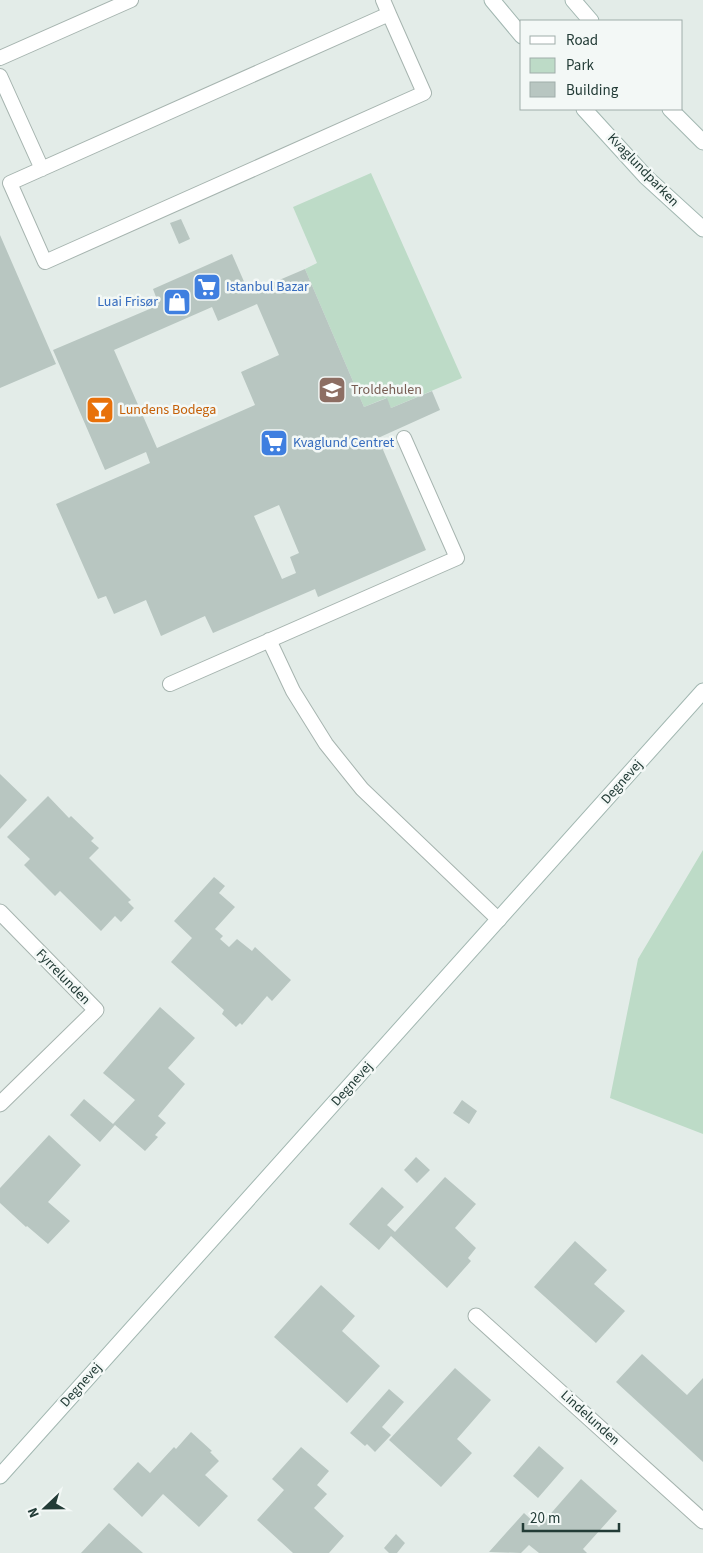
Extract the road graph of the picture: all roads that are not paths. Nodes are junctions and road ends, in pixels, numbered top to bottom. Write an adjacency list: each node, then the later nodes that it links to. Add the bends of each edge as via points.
1 (131, 0): 8 (lane)
2 (383, 0): 5 (lane)
3 (492, 0): 7 (street)
4 (574, 0): 6 (street)
5 (389, 14): 13 (lane); 13 (lane, via 424,93 46,262 10,183)
6 (590, 20)
7 (520, 34)
8 (0, 58)
9 (0, 76): 13 (lane)
10 (585, 110): 14 (street, Kvaglundparken, via 646,176)
11 (671, 110): 12 (street)
12 (703, 142)
13 (42, 169)
14 (703, 229)
15 (404, 438): 16 (lane, via 457,558)
16 (269, 640): 17 (lane); 20 (lane, via 293,691 326,744 362,789)
17 (170, 684)
18 (703, 692): 20 (street, Degnevej)
19 (0, 912): 21 (street, Fyrrelunden, via 96,1010)
20 (499, 920): 23 (street, Degnevej)
21 (0, 1104)
22 (476, 1316): 24 (street, Lindelunden)
23 (0, 1476)
24 (703, 1521)

